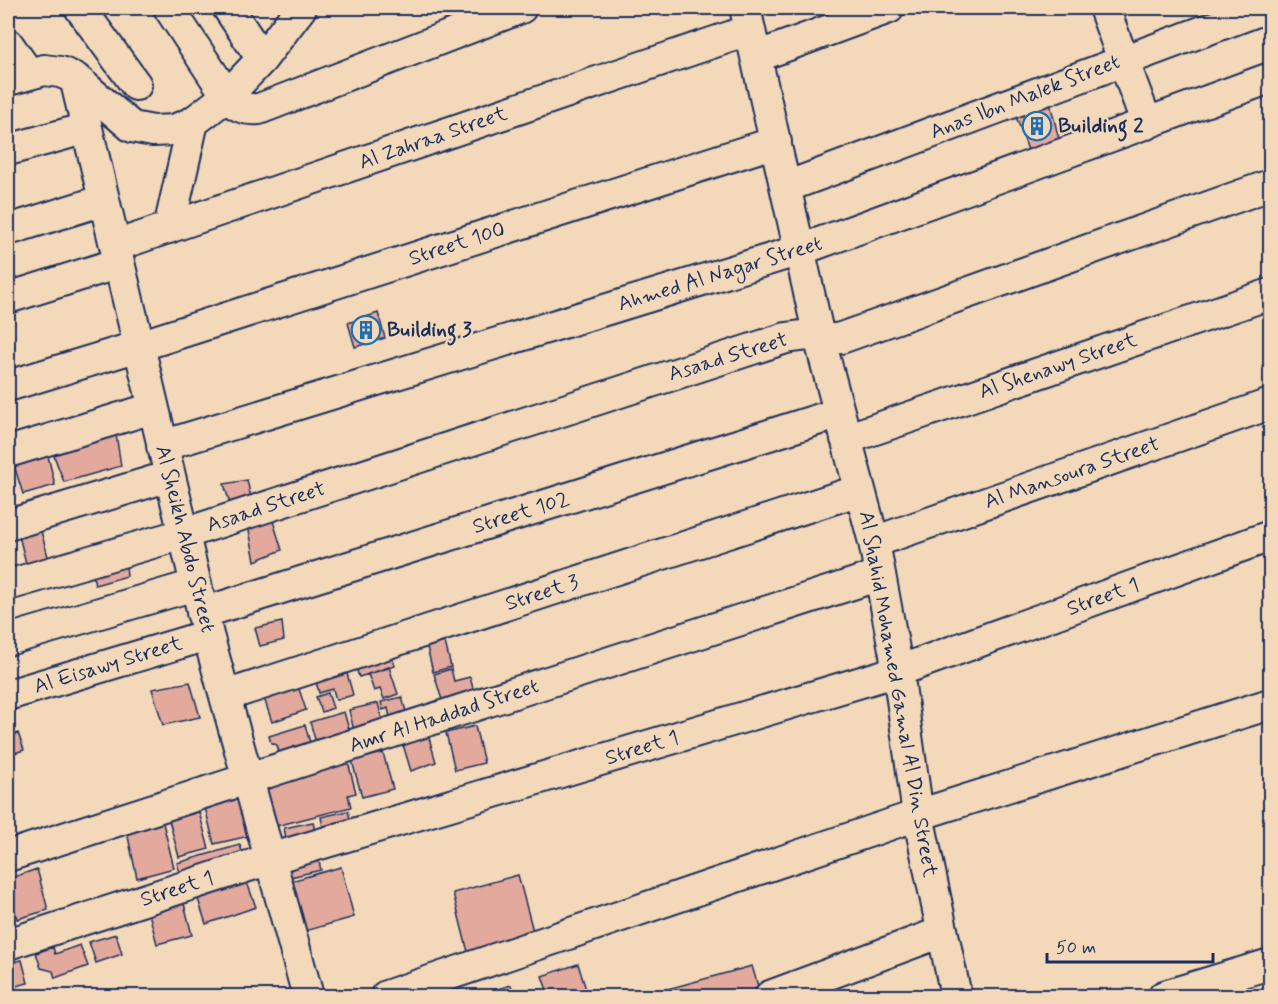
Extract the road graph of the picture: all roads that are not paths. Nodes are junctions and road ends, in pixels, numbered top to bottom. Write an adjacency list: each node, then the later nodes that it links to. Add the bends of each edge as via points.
1 (80, 8): 16 (street)
2 (169, 8): 17 (street)
3 (228, 8): 11 (street)
4 (301, 8): 11 (street)
5 (521, 8): 17 (street, via 259,109 241,108)
6 (889, 8): 9 (street, Al Zahraa Street)
7 (1104, 8): 12 (street)
8 (1265, 8): 12 (street, Anas Ibn Malek Street)
9 (750, 32): 21 (street, Al Shahid Mohamed Gamal Al Din Street); 26 (street, Al Zahraa Street)
10 (8, 44): 13 (street)
11 (262, 59): 17 (street)
12 (1124, 61): 19 (street); 24 (street, Anas Ibn Malek Street)
13 (18, 77): 14 (street, via 44,70)
14 (75, 78): 18 (street, via 132,127 174,130); 20 (street, Al Sheikh Abdo Street)
15 (1270, 78): 19 (street, Ahmed Al Nagar Street)
16 (136, 85)
17 (227, 96): 18 (street)
18 (194, 122): 26 (street)
19 (1147, 123): 28 (street, Ahmed Al Nagar Street)
20 (87, 128): 22 (street); 25 (street, Al Sheikh Abdo Street)
21 (776, 142): 24 (street, Al Shahid Mohamed Gamal Al Din Street); 33 (street, Street 100)
22 (8, 150)
23 (1270, 185): 32 (street, Asaad Street, via 841,338)
24 (786, 187): 28 (street, Al Shahid Mohamed Gamal Al Din Street)
25 (104, 200): 27 (street); 29 (street, Al Sheikh Abdo Street)
26 (169, 228): 29 (street, Al Zahraa Street)
27 (8, 230)
28 (800, 250): 32 (street, Al Shahid Mohamed Gamal Al Din Street); 38 (street, Ahmed Al Nagar Street)
29 (117, 255): 31 (street, Al Zahraa Street); 33 (street, Al Sheikh Abdo Street)
30 (1270, 294): 37 (street, Al Shenawy Street)
31 (8, 298)
32 (819, 337): 37 (street, Al Shahid Mohamed Gamal Al Din Street); 43 (street, Asaad Street, via 786,338)
33 (139, 346): 34 (street, Street 100); 36 (street, Al Sheikh Abdo Street)
34 (8, 386)
35 (1270, 404): 45 (street, Al Mansoura Street)
36 (153, 408): 38 (street, Al Sheikh Abdo Street); 39 (street)
37 (843, 426): 41 (street, Al Shahid Mohamed Gamal Al Din Street); 48 (street, Street 102)
38 (162, 446): 40 (street, Al Sheikh Abdo Street)
39 (8, 452)
40 (170, 476): 42 (street); 43 (street, Al Sheikh Abdo Street)
41 (860, 490): 45 (street, Al Shahid Mohamed Gamal Al Din Street); 52 (street, Street 3)
42 (8, 525)
43 (183, 534): 47 (street, Asaad Street); 48 (street, Al Sheikh Abdo Street)
44 (1270, 536): 50 (street, Street 1)
45 (874, 542): 46 (street, Al Shahid Mohamed Gamal Al Din Street)
46 (880, 575): 50 (street, Al Shahid Mohamed Gamal Al Din Street); 54 (street, Amr Al Haddad Street)
47 (8, 585)
48 (202, 611): 49 (street); 51 (street, Al Eisawy Street); 52 (street, Al Sheikh Abdo Street)
49 (8, 640)
50 (898, 671): 55 (street, Al Shahid Mohamed Gamal Al Din Street); 57 (street, Street 1)
51 (8, 695)
52 (225, 696): 54 (street, Al Sheikh Abdo Street)
53 (1270, 704): 55 (street)
54 (247, 779): 56 (street, Amr Al Haddad Street); 57 (street, Al Sheikh Abdo Street)
55 (918, 814): 58 (street, Al Shahid Mohamed Gamal Al Din Street); 62 (street)
56 (8, 856)
57 (270, 859): 59 (street, Street 1); 61 (street, Al Sheikh Abdo Street)
58 (942, 932): 63 (street); 64 (street, Al Shahid Mohamed Gamal Al Din Street)
59 (8, 944)
60 (1270, 964): 65 (street)
61 (308, 996)
62 (386, 996)
63 (770, 996)
64 (956, 996)
65 (1164, 996)

